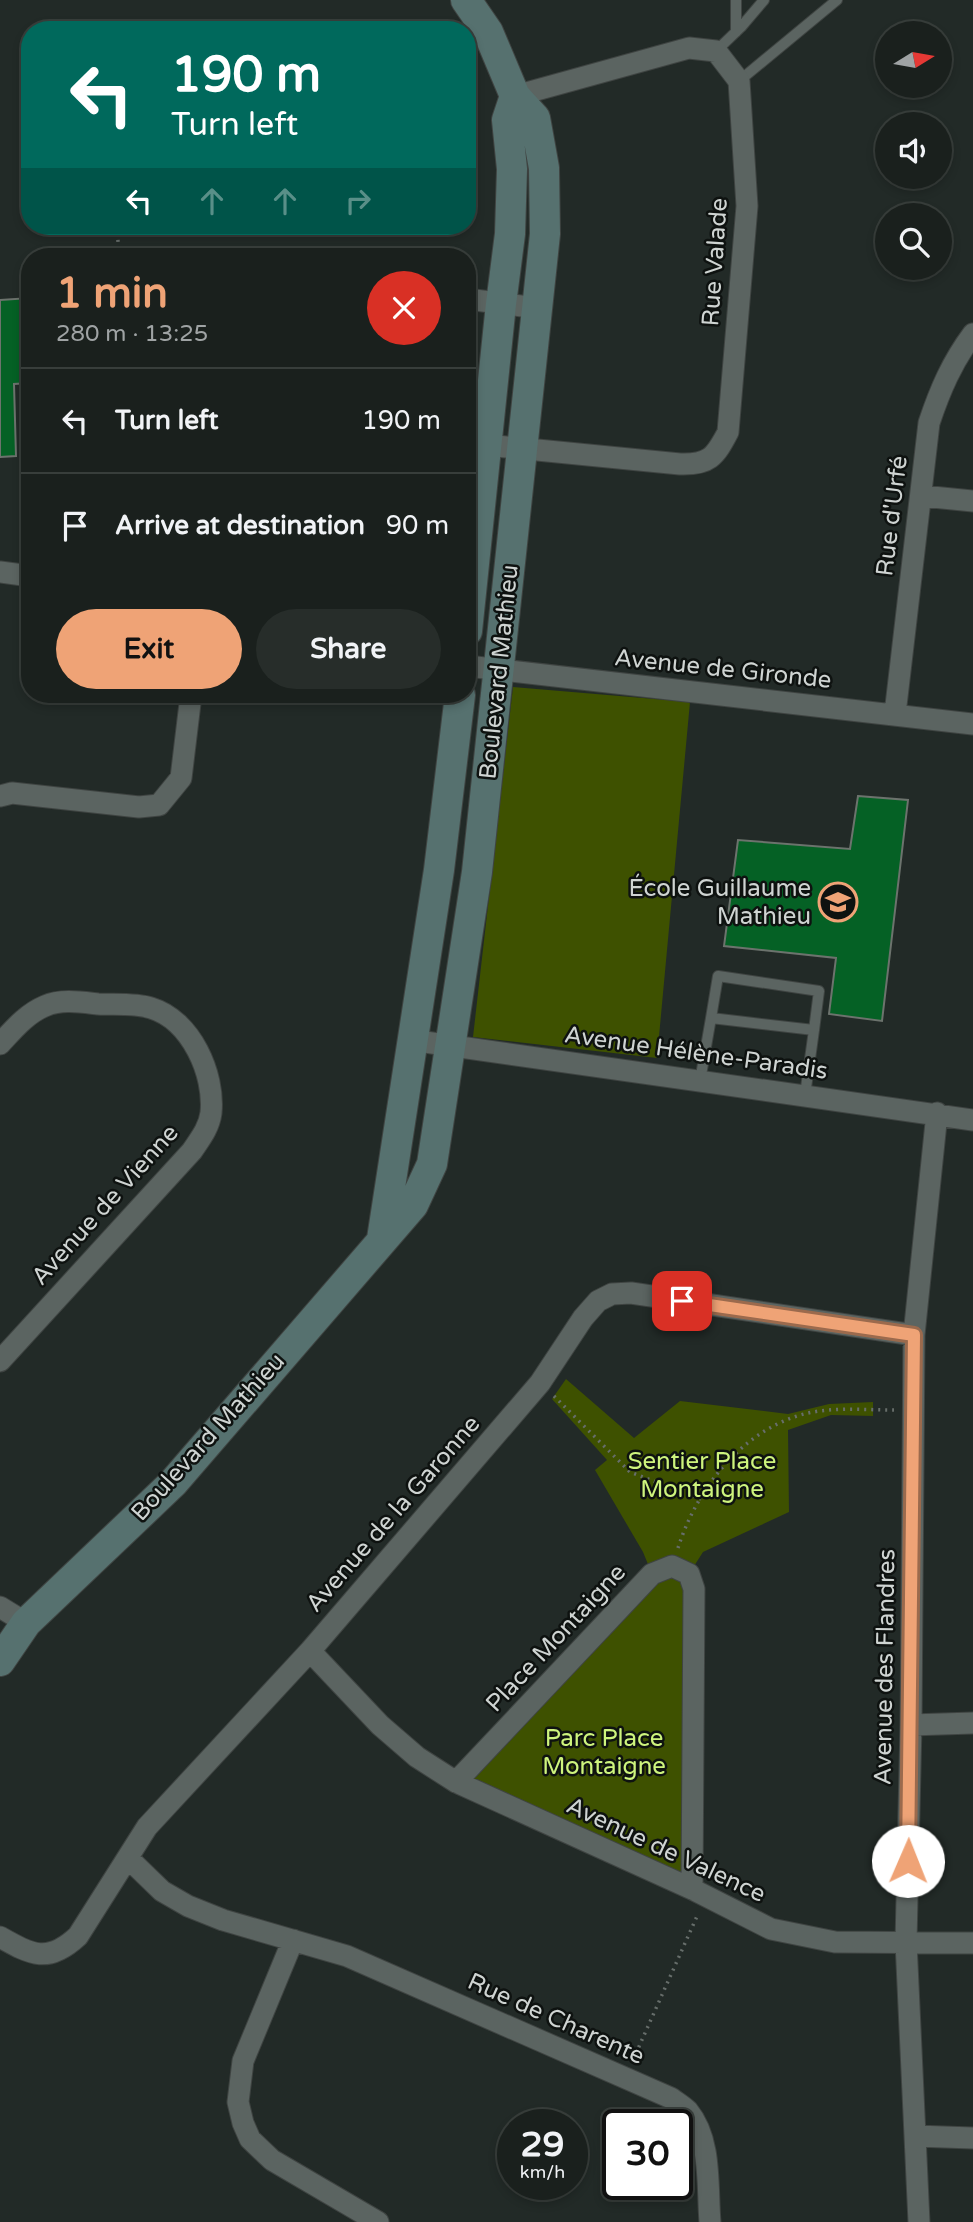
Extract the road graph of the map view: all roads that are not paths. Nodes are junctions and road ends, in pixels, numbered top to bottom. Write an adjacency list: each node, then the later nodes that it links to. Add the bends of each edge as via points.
1 (466, 0): 8 (street, Boulevard Mathieu, via 488,32)
2 (736, 0): 5 (lane)
3 (764, 0): 5 (lane)
4 (837, 0): 7 (lane)
5 (736, 32): 6 (lane)
6 (716, 51): 7 (street); 8 (street, via 688,48)
7 (739, 81): 14 (street, Rue Valade, via 747,206 728,432 719,449 697,465)
8 (515, 96): 10 (street, Boulevard Mathieu, via 507,120 512,169 510,234); 11 (street, Boulevard Mathieu, via 535,118 544,169 545,234)
9 (476, 300): 10 (street)
10 (500, 304): 11 (street); 13 (street, Boulevard Mathieu)
11 (537, 308): 14 (street, Boulevard Mathieu)
12 (973, 334): 15 (street, Rue d'Urfé, via 958,354 929,423)
13 (486, 445): 14 (street, Rue Valade); 17 (street, Boulevard Mathieu)
14 (522, 449): 21 (street, Boulevard Mathieu)
15 (922, 496): 16 (street); 24 (street, Rue d'Urfé)
16 (973, 501)
17 (476, 543)
18 (0, 572): 19 (street)
19 (21, 575)
20 (476, 667): 21 (street, Avenue de Gironde)
21 (500, 671): 24 (street, Avenue de Gironde); 31 (street, Boulevard Mathieu)
22 (190, 703): 26 (street, via 181,778 159,805 139,807 12,793)
23 (459, 703): 29 (street, Boulevard Mathieu, via 439,870)
24 (895, 714): 25 (street, Avenue de Gironde)
25 (973, 724)
26 (0, 796)
27 (711, 1018): 28 (lane); 28 (lane, via 718,976 819,991); 32 (lane)
28 (814, 1030): 33 (lane)
29 (411, 1040): 31 (street, Avenue Hélène-Paradis); 36 (street, Boulevard Mathieu)
30 (0, 1044): 38 (street, Avenue de Vienne, via 29,1015 63,1001 150,1007 182,1027 199,1053 211,1113 206,1132 192,1151)
31 (451, 1046): 32 (street, Avenue Hélène-Paradis); 36 (street, Boulevard Mathieu, via 432,1164 413,1205)
32 (700, 1081): 33 (street, Avenue Hélène-Paradis)
33 (805, 1095): 34 (street, Avenue Hélène-Paradis)
34 (937, 1113): 35 (street, Avenue Hélène-Paradis); 37 (street, Avenue des Flandres)
35 (973, 1119)
36 (382, 1239): 40 (street, Boulevard Mathieu, via 173,1483)
37 (914, 1335): 41 (street, Avenue de la Garonne, via 631,1293 612,1294 598,1301 540,1382); 44 (street, Avenue des Flandres)
38 (0, 1361)
39 (0, 1606): 40 (street)
40 (26, 1623): 42 (street, Boulevard Mathieu)
41 (310, 1651): 45 (street, Avenue de Valence, via 380,1725 416,1757); 46 (street, Avenue de la Garonne, via 147,1828)
42 (0, 1661)
43 (973, 1723): 44 (street)
44 (911, 1725): 50 (street, Avenue des Flandres)
45 (456, 1782): 47 (street, Avenue de Valence); 47 (street, Place Montaigne, via 652,1574 672,1566 688,1574 694,1589)
46 (129, 1858): 48 (street, Avenue de la Garonne, via 78,1936 65,1948 52,1955 37,1955); 49 (street, Rue de Charente, via 162,1891 188,1906)
47 (699, 1893): 50 (street, Avenue de Valence, via 771,1929 835,1942)
48 (0, 1937)
49 (293, 1940): 54 (street, via 243,2061 238,2102 243,2123 250,2139 272,2160); 55 (street, Rue de Charente, via 347,1956 671,2098 687,2110 698,2127 705,2151)
50 (906, 1942): 51 (street, Avenue de Valence); 52 (street, Avenue des Flandres)
51 (973, 1942)
52 (915, 2136): 53 (street); 56 (street, Avenue des Flandres)
53 (973, 2138)
54 (378, 2222)
55 (710, 2222)
56 (919, 2222)

